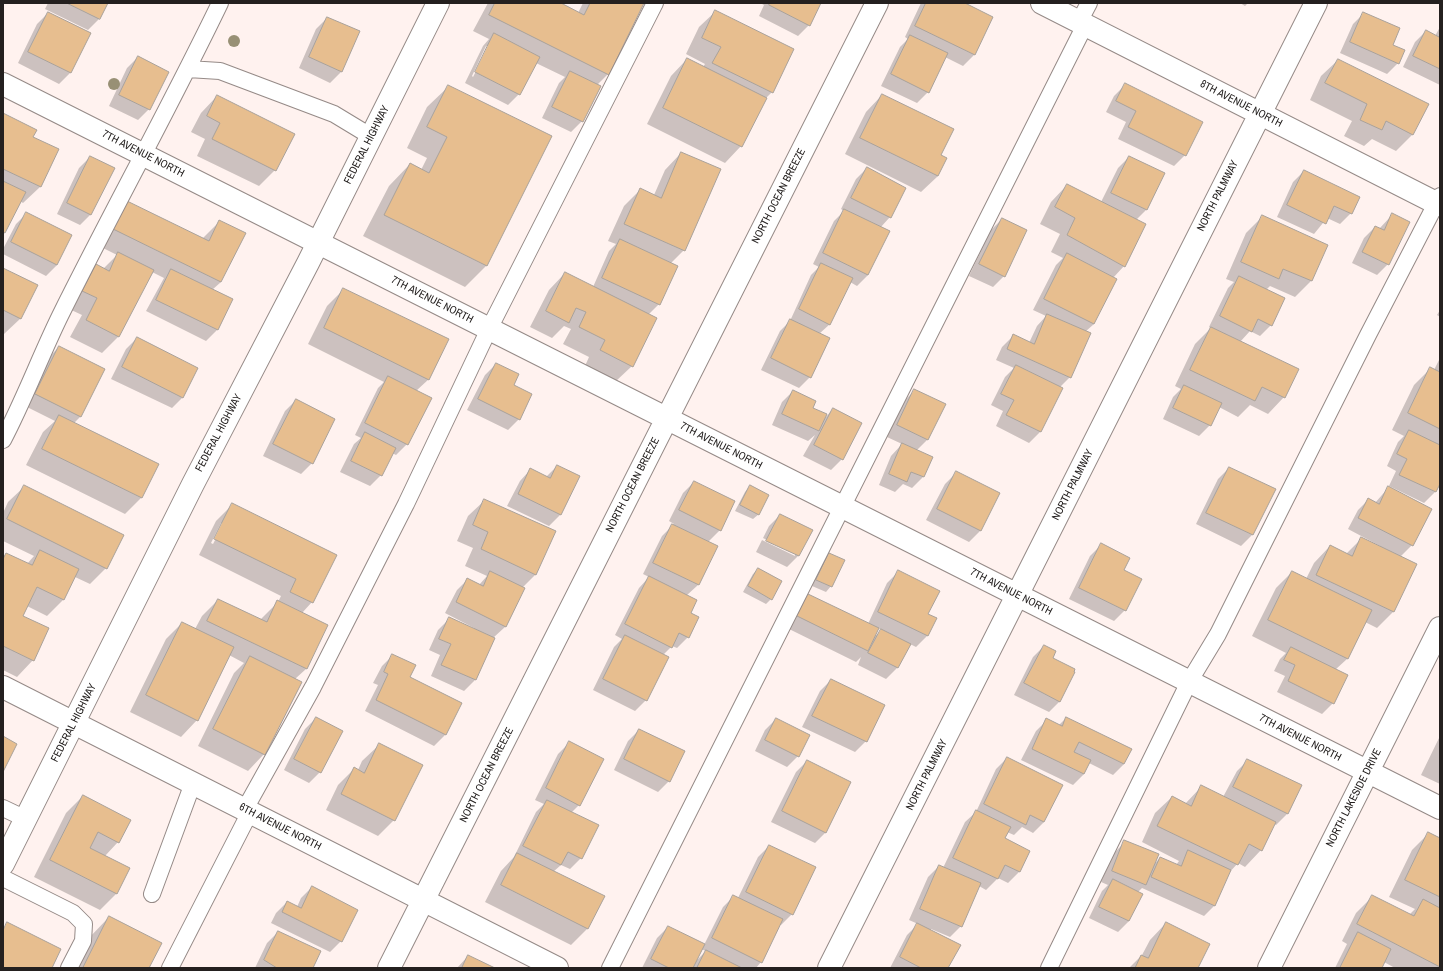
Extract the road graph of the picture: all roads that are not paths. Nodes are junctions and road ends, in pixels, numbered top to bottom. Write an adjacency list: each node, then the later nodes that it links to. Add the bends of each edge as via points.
1 (220, 3): 8 (lane)
2 (438, 3): 11 (street, FEDERAL HIGHWAY)
3 (655, 3): 15 (lane)
4 (877, 3): 16 (street, NORTH OCEAN BREEZE)
5 (1042, 3): 7 (street, 8TH AVENUE NORTH)
6 (1316, 3): 10 (street, NORTH PALMWAY)
7 (1084, 17): 10 (street, 8TH AVENUE NORTH); 18 (lane)
8 (188, 69): 11 (lane, via 220,71 234,76 334,114); 12 (lane)
9 (3, 84): 12 (street, 7TH AVENUE NORTH)
10 (1260, 114): 13 (street, 8TH AVENUE NORTH); 19 (street, NORTH PALMWAY)
11 (372, 137): 14 (street, FEDERAL HIGHWAY)
12 (144, 155): 14 (street, 7TH AVENUE NORTH); 17 (lane, via 60,317)
13 (1439, 201): 21 (lane, via 1368,335 1234,602)
14 (318, 243): 15 (street, 7TH AVENUE NORTH); 23 (street, FEDERAL HIGHWAY, via 192,484)
15 (489, 329): 16 (street, 7TH AVENUE NORTH); 28 (lane, via 392,532)
16 (667, 418): 18 (street, 7TH AVENUE NORTH); 33 (street, NORTH OCEAN BREEZE)
17 (3, 440)
18 (842, 507): 19 (street, 7TH AVENUE NORTH); 38 (lane)
19 (1017, 596): 21 (street, 7TH AVENUE NORTH); 39 (street, NORTH PALMWAY)
20 (1440, 628): 24 (street, NORTH LAKESIDE DRIVE)
21 (1189, 682): 24 (street, 7TH AVENUE NORTH); 40 (lane)
22 (3, 687): 23 (street, 6TH AVENUE NORTH)
23 (75, 723): 25 (street, 6TH AVENUE NORTH); 29 (street, FEDERAL HIGHWAY)
24 (1368, 772): 27 (street, 7TH AVENUE NORTH); 41 (street, NORTH LAKESIDE DRIVE)
25 (193, 783): 28 (street, 6TH AVENUE NORTH); 32 (lane)
26 (3, 808): 29 (lane)
27 (1440, 808)
28 (247, 811): 33 (street, 6TH AVENUE NORTH); 35 (lane)
29 (26, 820): 30 (street, FEDERAL HIGHWAY)
30 (3, 864)
31 (3, 878): 34 (lane, via 72,913 84,924 82,941)
32 (152, 894)
33 (423, 901): 36 (street, NORTH OCEAN BREEZE); 37 (street, 6TH AVENUE NORTH)
34 (69, 968)
35 (170, 968)
36 (389, 968)
37 (557, 968)
38 (610, 968)
39 (829, 968)
40 (1050, 968)
41 (1269, 968)

